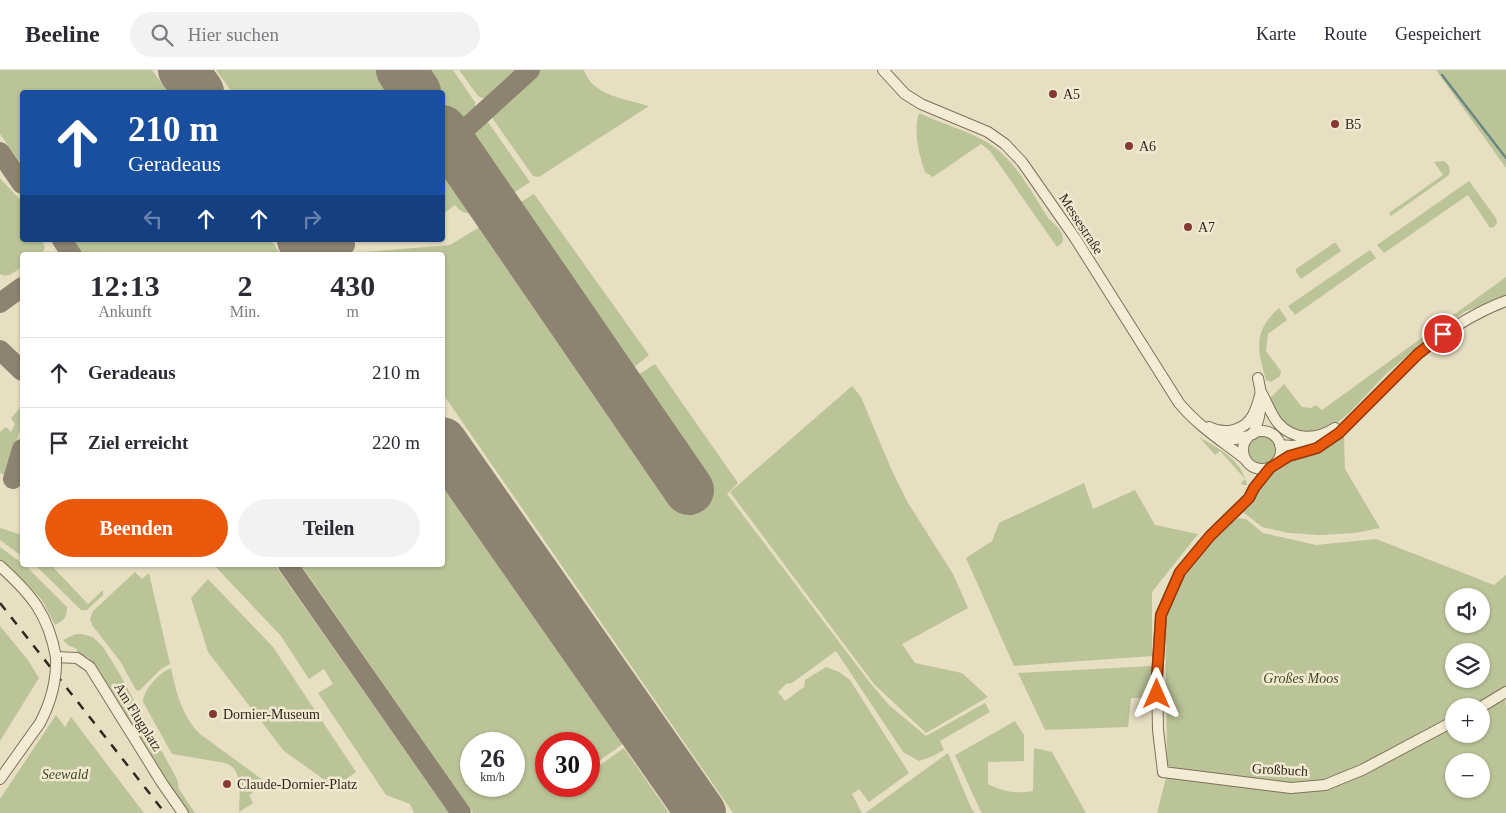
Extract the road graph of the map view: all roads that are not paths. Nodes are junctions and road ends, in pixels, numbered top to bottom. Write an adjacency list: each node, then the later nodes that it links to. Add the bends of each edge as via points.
1 (883, 70): 6 (street, Messestraße, via 906,94 921,104 988,132 1022,162)
2 (1506, 301): 3 (street, via 1458,324)
3 (1418, 354): 5 (street, via 1394,371 1334,430 1316,437 1301,437 1288,432 1278,422); 10 (street, via 1354,419)
4 (1258, 378): 5 (street)
5 (1261, 392): 6 (street, via 1254,414 1241,428 1215,430); 7 (street); 8 (street, via 1259,420)
6 (1191, 417): 9 (street, Messestraße)
7 (1272, 434): 8 (street); 11 (street)
8 (1251, 435): 9 (street, via 1235,439); 12 (street, via 1244,446)
9 (1217, 437): 12 (street, Messestraße)
10 (1326, 441): 11 (street); 13 (street)
11 (1280, 445): 13 (street, via 1281,455)
12 (1248, 462): 13 (street, via 1261,470); 14 (street)
13 (1273, 466): 14 (street)
14 (1254, 488): 19 (street, Großbuch, via 1249,498 1210,536 1180,572 1161,615 1157,677 1163,772 1291,788 1325,785 1362,770)
15 (0, 566): 16 (street, via 19,583 43,614)
16 (56, 657): 20 (street, bridge, via 57,673 52,699 40,723); 21 (street, Am Flugplatz, via 77,658 90,667)
17 (1506, 692): 18 (street)
18 (1490, 702)
19 (1445, 726)
20 (0, 779)
21 (183, 813)

